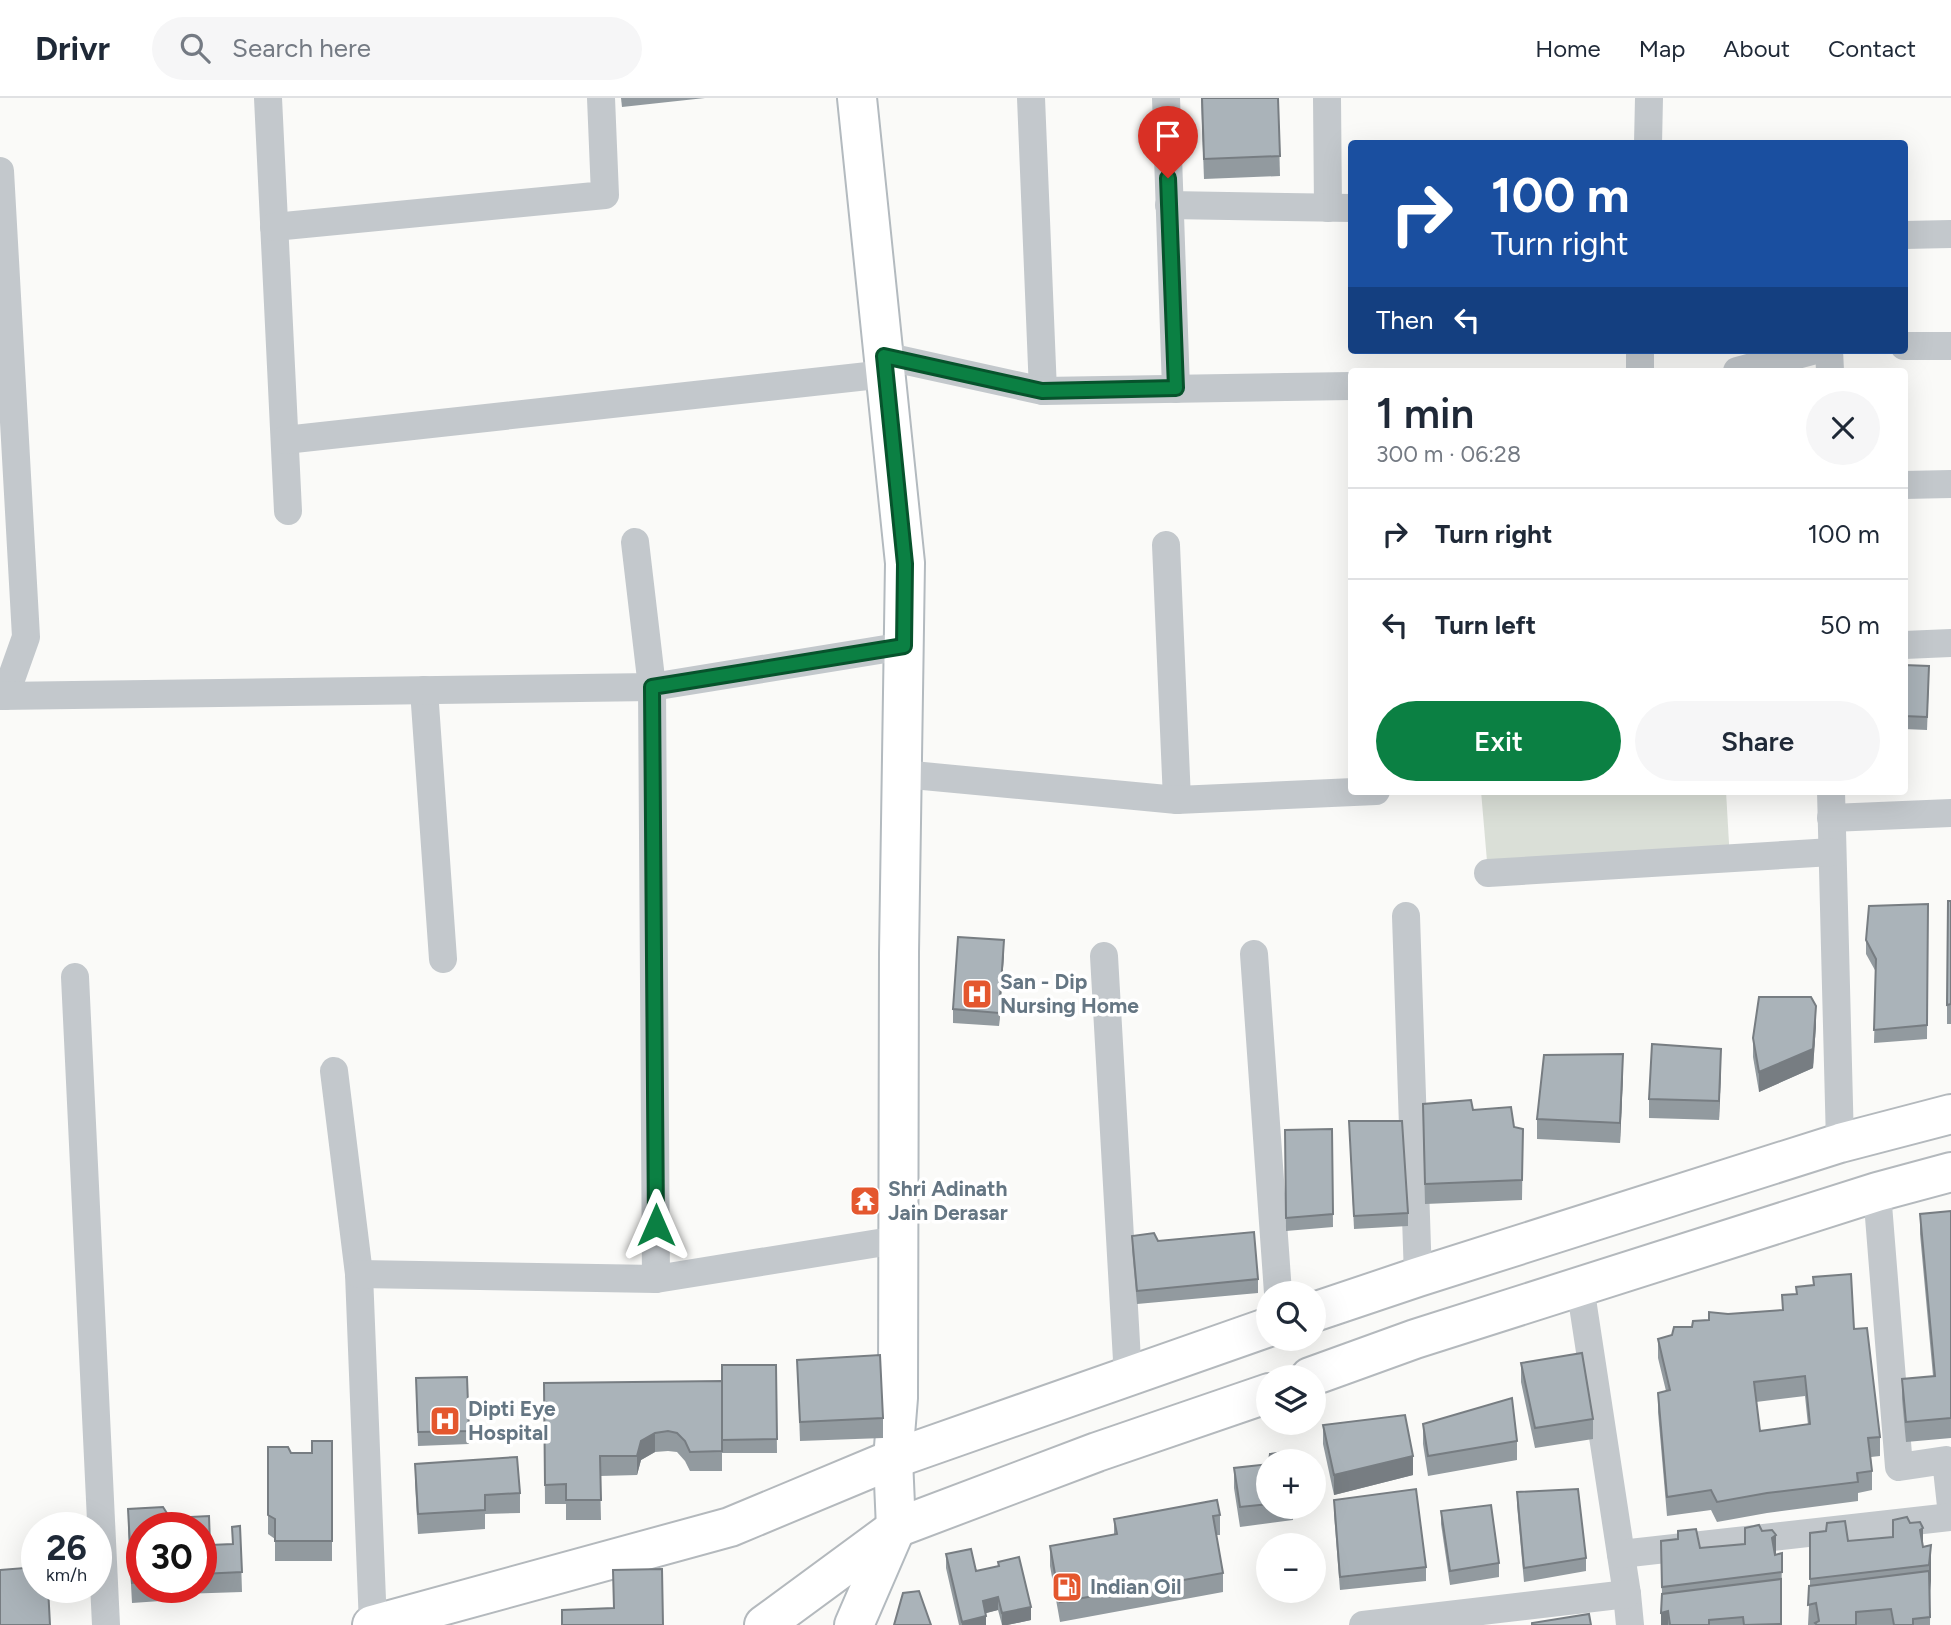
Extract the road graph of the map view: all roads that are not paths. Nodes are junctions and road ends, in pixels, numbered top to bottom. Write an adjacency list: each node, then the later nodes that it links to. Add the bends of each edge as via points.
1 (268, 98): 12 (street)
2 (601, 98): 12 (street, via 605,195)
3 (857, 98): 18 (main road)
4 (1031, 98): 22 (street)
5 (1166, 98): 10 (street)
6 (1327, 98): 11 (street)
7 (1649, 98): 8 (street)
8 (1648, 140)
9 (0, 171): 34 (street, via 26,637)
10 (1169, 205): 11 (street); 21 (street)
11 (1339, 208)
12 (274, 227): 23 (street)
13 (1951, 234): 14 (street)
14 (1908, 235)
15 (1908, 346): 16 (street)
16 (1951, 346)
17 (1801, 354): 19 (street)
18 (885, 365): 22 (street); 23 (street); 31 (main road, via 905,564)
19 (1748, 368)
20 (1348, 386): 21 (street)
21 (1176, 388): 22 (street)
22 (1042, 391)
23 (285, 440): 26 (street)
24 (1951, 484): 25 (street)
25 (1908, 485)
26 (288, 511)
27 (635, 542): 32 (street)
28 (1166, 545): 37 (street)
29 (1951, 643): 30 (street)
30 (1908, 645)
31 (904, 646): 32 (street); 35 (main road)
32 (652, 687): 33 (street); 55 (street)
33 (425, 690): 34 (street); 45 (street)
34 (3, 696)
35 (902, 774): 37 (street); 52 (main road)
36 (1348, 792): 37 (street)
37 (1177, 800)
38 (1831, 804): 39 (street); 40 (street)
39 (1951, 813)
40 (1832, 852): 41 (street); 49 (street)
41 (1488, 873)
42 (1406, 916): 54 (street)
43 (1254, 954): 56 (street)
44 (1104, 956): 61 (street)
45 (443, 958)
46 (75, 977): 70 (street)
47 (334, 1071): 53 (street)
48 (1951, 1114): 49 (main road)
49 (1840, 1143): 54 (main road)
50 (1951, 1172): 51 (main road)
51 (1877, 1192): 57 (main road); 64 (street, via 1899,1467)
52 (897, 1240): 55 (street); 63 (main road, via 898,1398)
53 (359, 1274): 55 (street); 71 (street)
54 (1418, 1277): 58 (main road)
55 (656, 1279)
56 (1277, 1281)
57 (1580, 1286): 60 (main road); 68 (street)
58 (1326, 1308)
59 (1256, 1332): 61 (main road)
60 (1326, 1371)
61 (1128, 1378): 63 (main road)
62 (1256, 1397): 67 (main road)
63 (892, 1459): 67 (main road); 71 (main road, via 730,1527)
64 (1949, 1460): 65 (street)
65 (1951, 1506)
66 (1951, 1517): 68 (street)
67 (896, 1528): 72 (main road); 73 (main road)
68 (1621, 1554): 69 (street)
69 (1627, 1594): 74 (street); 75 (street)
70 (106, 1625)
71 (373, 1625)
72 (764, 1625)
73 (854, 1625)
74 (1363, 1625)
75 (1630, 1625)

